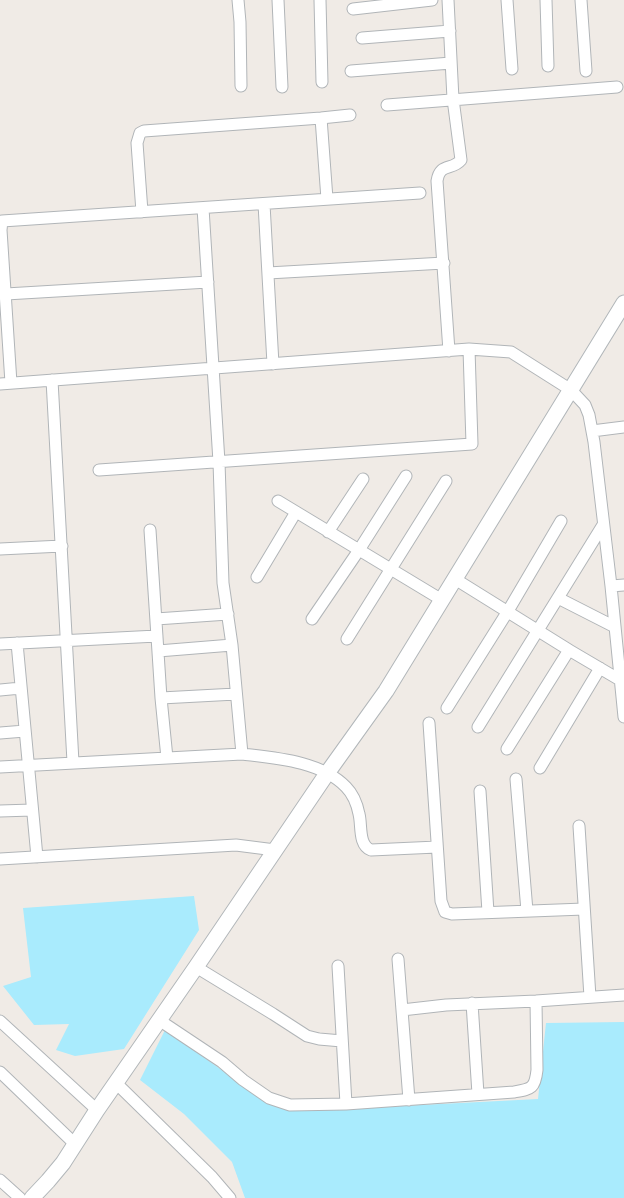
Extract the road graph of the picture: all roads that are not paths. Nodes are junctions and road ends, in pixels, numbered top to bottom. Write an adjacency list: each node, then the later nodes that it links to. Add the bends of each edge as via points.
1 (238, 0): 18 (street)
2 (278, 0): 19 (street)
3 (320, 0): 17 (street)
4 (432, 0): 9 (street)
5 (448, 0): 10 (street)
6 (507, 0): 14 (street)
7 (546, 0): 13 (street)
8 (581, 0): 16 (street)
9 (353, 9)
10 (450, 32): 11 (street); 12 (street)
11 (362, 38)
12 (452, 63): 15 (street); 21 (street)
13 (548, 66)
14 (512, 69)
15 (351, 71)
16 (586, 71)
17 (322, 82)
18 (241, 86)
19 (282, 87)
20 (616, 87): 21 (street)
21 (453, 99): 22 (street); 30 (street, via 461,160 457,165 444,168 438,173 437,181)
22 (387, 105)
23 (350, 115): 24 (street)
24 (321, 118): 26 (street); 29 (street, via 140,133 137,143)
25 (420, 193): 26 (street)
26 (327, 199): 27 (street)
27 (264, 204): 28 (street); 31 (street)
28 (203, 208): 29 (street); 32 (street)
29 (142, 212): 33 (street, via 2,221)
30 (444, 263): 31 (street); 36 (street)
31 (268, 273): 37 (street)
32 (208, 282): 33 (street); 38 (street)
33 (6, 294): 40 (street)
34 (624, 303): 42 (street)
35 (468, 349): 36 (street); 42 (street, via 511,352); 45 (street, via 472,444)
36 (449, 350): 37 (street)
37 (273, 364): 38 (street)
38 (213, 369): 39 (street); 45 (street)
39 (52, 380): 40 (street); 56 (street)
40 (11, 383): 41 (street)
41 (0, 384)
42 (571, 390): 44 (street, via 585,405); 61 (street)
43 (624, 428): 44 (street)
44 (592, 431): 53 (street)
45 (219, 462): 46 (street); 67 (street, via 223,583)
46 (99, 470)
47 (406, 476): 58 (street)
48 (363, 479): 55 (street)
49 (446, 481): 59 (street)
50 (278, 501): 51 (street)
51 (296, 512): 55 (street); 60 (street)
52 (561, 521): 66 (street)
53 (603, 525): 63 (street); 64 (street)
54 (150, 530): 68 (street)
55 (328, 532): 58 (street)
56 (62, 546): 57 (street); 74 (street)
57 (0, 549)
58 (359, 550): 59 (street); 69 (street)
59 (390, 569): 65 (street); 73 (street)
60 (258, 577)
61 (455, 579): 65 (street); 66 (street)
62 (624, 585): 63 (street)
63 (611, 586): 70 (street)
64 (558, 598): 70 (street); 71 (street)
65 (442, 600): 99 (street, via 386,691)
66 (508, 611): 71 (street); 86 (street)
67 (228, 614): 68 (street); 77 (street)
68 (156, 619): 72 (street)
69 (312, 619)
70 (615, 627): 81 (street)
71 (538, 630): 78 (street); 89 (street)
72 (157, 636): 74 (street); 79 (street)
73 (347, 639)
74 (66, 641): 75 (street); 95 (street)
75 (17, 643): 76 (street); 82 (street)
76 (0, 644)
77 (232, 645): 79 (street); 84 (street)
78 (569, 650): 80 (street); 92 (street)
79 (158, 651): 85 (street)
80 (600, 668): 81 (street); 98 (street)
81 (620, 680): 87 (street)
82 (21, 688): 83 (street); 90 (street)
83 (0, 690)
84 (236, 694): 85 (street); 93 (street)
85 (161, 698): 94 (street)
86 (447, 708)
87 (624, 717)
88 (429, 723): 105 (street)
89 (478, 727)
90 (25, 731): 91 (street); 96 (street)
91 (0, 733)
92 (507, 749)
93 (242, 754): 94 (street); 99 (street, via 279,758)
94 (167, 758): 95 (street)
95 (73, 762): 96 (street)
96 (28, 765): 97 (street); 102 (street)
97 (0, 767)
98 (540, 768)
99 (328, 772): 105 (street, via 354,798 360,814 366,849); 106 (street)
100 (516, 779): 110 (street)
101 (480, 791): 111 (street)
102 (32, 810): 103 (street); 107 (street)
103 (0, 811)
104 (578, 826): 109 (street)
105 (437, 847): 111 (street, via 441,901 445,912)
106 (275, 850): 107 (street, via 236,845); 114 (street)
107 (37, 857): 108 (street)
108 (0, 859)
109 (584, 909): 110 (street); 116 (street)
110 (527, 911): 111 (street)
111 (488, 912)
112 (398, 959): 119 (street)
113 (338, 966): 122 (street)
114 (196, 968): 120 (street); 122 (street, via 306,1036)
115 (624, 995): 116 (street)
116 (590, 998): 117 (street)
117 (536, 1001): 118 (street); 125 (street, via 537,1070 534,1085 526,1090 514,1092)
118 (472, 1003): 119 (street); 125 (street)
119 (402, 1010): 126 (street)
120 (159, 1020): 124 (street); 127 (street, via 222,1062 269,1098 290,1105)
121 (0, 1021): 128 (street)
122 (342, 1041): 127 (street)
123 (0, 1072): 129 (street)
124 (116, 1083): 128 (street); 133 (street, via 212,1177)
125 (478, 1094): 126 (street)
126 (409, 1100): 127 (street)
127 (346, 1104)
128 (97, 1110): 129 (street)
129 (74, 1144): 132 (street, via 63,1163)
130 (0, 1180): 131 (street)
131 (20, 1198)
132 (32, 1198)
133 (230, 1198)

